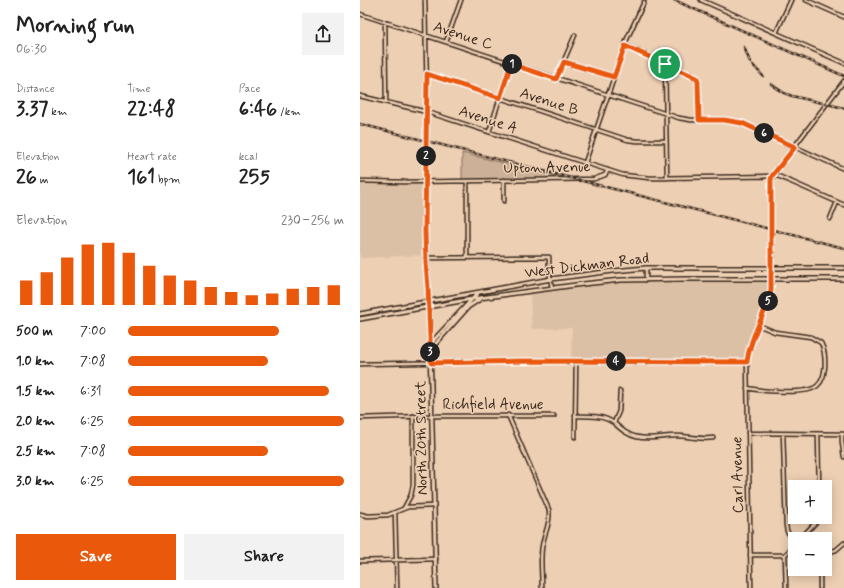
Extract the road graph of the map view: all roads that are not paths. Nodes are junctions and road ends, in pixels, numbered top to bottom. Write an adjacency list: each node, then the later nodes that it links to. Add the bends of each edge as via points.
1 (425, 0): 12 (street, North 20th Street)
2 (461, 0): 13 (street)
3 (701, 0): 10 (street)
4 (791, 0): 10 (street)
5 (806, 0): 8 (street)
6 (644, 2): 14 (street)
7 (360, 14): 9 (street, Avenue C)
8 (844, 17)
9 (385, 22): 12 (street, Avenue C); 26 (street)
10 (776, 33): 16 (street)
11 (575, 35): 15 (street)
12 (426, 36): 13 (street, Avenue C); 19 (street, North 20th Street)
13 (446, 42): 17 (street, Avenue C)
14 (625, 46): 18 (street); 20 (street)
15 (564, 62): 20 (street); 21 (street)
16 (844, 63)
17 (511, 64): 21 (street, Avenue C); 25 (street)
18 (665, 64): 28 (street); 29 (street, via 698,79)
19 (427, 74): 25 (street, Avenue B); 27 (street, North 20th Street)
20 (614, 77): 23 (street)
21 (556, 79): 23 (street, Avenue C)
22 (844, 81): 33 (street)
23 (607, 95): 28 (street, Avenue C); 30 (street)
24 (360, 96): 26 (street, Avenue A)
25 (500, 98): 30 (street, Avenue B); 31 (street)
26 (386, 101): 27 (street, Avenue A)
27 (427, 112): 31 (street, Avenue A); 41 (street, North 20th Street)
28 (666, 114): 29 (street, Avenue C, via 685,120); 32 (street)
29 (699, 120): 33 (street, Avenue C, via 724,120 744,124)
30 (597, 129): 32 (street, Avenue B, via 637,141); 34 (street)
31 (489, 132): 34 (street, Avenue A)
32 (666, 141): 38 (street)
33 (795, 147): 35 (street, Avenue C); 37 (street)
34 (586, 163): 36 (street, Avenue A)
35 (844, 169)
36 (608, 170): 38 (street, Upton Avenue, via 624,176); 39 (street, Upton Avenue, via 605,175 594,179)
37 (772, 176): 38 (street, Upton Avenue); 44 (street, Upton Avenue, via 778,176); 50 (street, Carl Avenue)
38 (667, 178)
39 (504, 180): 42 (street, Upton Avenue); 43 (street)
40 (360, 181): 41 (street, Upton Avenue)
41 (426, 181): 42 (street, Upton Avenue); 48 (street, North 20th Street)
42 (467, 181): 47 (street)
43 (504, 201)
44 (837, 202): 45 (street, Upton Avenue); 46 (street)
45 (844, 205)
46 (830, 219)
47 (467, 257): 48 (street); 52 (street, via 548,257)
48 (425, 258): 60 (street, North 20th Street)
49 (646, 268): 50 (main road, West Dickman Road); 52 (main road, West Dickman Road); 55 (street)
50 (771, 268): 51 (main road, West Dickman Road); 53 (street, Carl Avenue)
51 (844, 268)
52 (551, 279): 56 (street); 57 (main road, West Dickman Road)
53 (771, 279): 54 (main road, West Dickman Road); 55 (main road, West Dickman Road); 64 (street, Carl Avenue, via 769,299)
54 (844, 279)
55 (646, 280): 56 (main road, West Dickman Road, via 621,280)
56 (552, 288): 58 (main road, West Dickman Road)
57 (479, 292): 59 (main road); 60 (main road, West Dickman Road)
58 (482, 298): 59 (main road, West Dickman Road); 66 (main road, via 468,307)
59 (472, 299): 61 (main road, West Dickman Road); 65 (main road)
60 (429, 301): 61 (main road, North 20th Street); 62 (main road, West Dickman Road)
61 (429, 306): 63 (main road, West Dickman Road); 65 (main road, North 20th Street)
62 (360, 314)
63 (360, 319)
64 (758, 325): 68 (street, Carl Avenue, via 748,350); 71 (street, via 775,332 810,337 821,343 824,352 824,373 816,387 810,389 778,392)
65 (430, 344): 66 (main road, North 20th Street)
66 (430, 350): 69 (main road, North 20th Street)
67 (576, 361): 68 (street); 69 (street); 77 (street)
68 (747, 362): 71 (street, Carl Avenue)
69 (431, 363): 70 (street); 75 (main road, North 20th Street)
70 (360, 364)
71 (747, 388): 80 (street, Carl Avenue)
72 (620, 391): 79 (street, via 619,411)
73 (508, 415): 75 (street, Richfield Avenue); 76 (street, Richfield Avenue); 106 (street, via 549,510 549,523 542,546)
74 (413, 416): 75 (street, Richfield Avenue); 78 (street, Richfield Avenue); 89 (street, via 413,485)
75 (432, 416): 88 (main road, North 20th Street)
76 (554, 416)
77 (575, 416): 79 (street, via 599,417); 84 (street)
78 (360, 418)
79 (614, 423): 85 (street, via 626,433 637,437)
80 (748, 434): 81 (street); 98 (street, Carl Avenue)
81 (783, 434): 82 (street); 93 (street)
82 (818, 434): 83 (street); 87 (street)
83 (843, 434): 86 (street)
84 (575, 437)
85 (713, 438)
86 (844, 457)
87 (819, 480)
88 (434, 506): 89 (street); 100 (main road, North 20th Street)
89 (404, 508): 90 (street)
90 (395, 513): 91 (street, via 379,516); 101 (street)
91 (360, 514)
92 (814, 524): 94 (street)
93 (788, 532)
94 (807, 532)
95 (844, 543): 96 (street)
96 (832, 551)
97 (788, 552): 99 (street)
98 (750, 555): 99 (street); 107 (street, Carl Avenue)
99 (785, 555): 108 (street)
100 (436, 559): 101 (street); 105 (main road, North 20th Street)
101 (397, 560): 102 (street); 104 (street)
102 (360, 561)
103 (820, 576): 109 (street)
104 (397, 588)
105 (436, 588)
106 (542, 588)
107 (751, 588)
108 (786, 588)
109 (820, 588)

